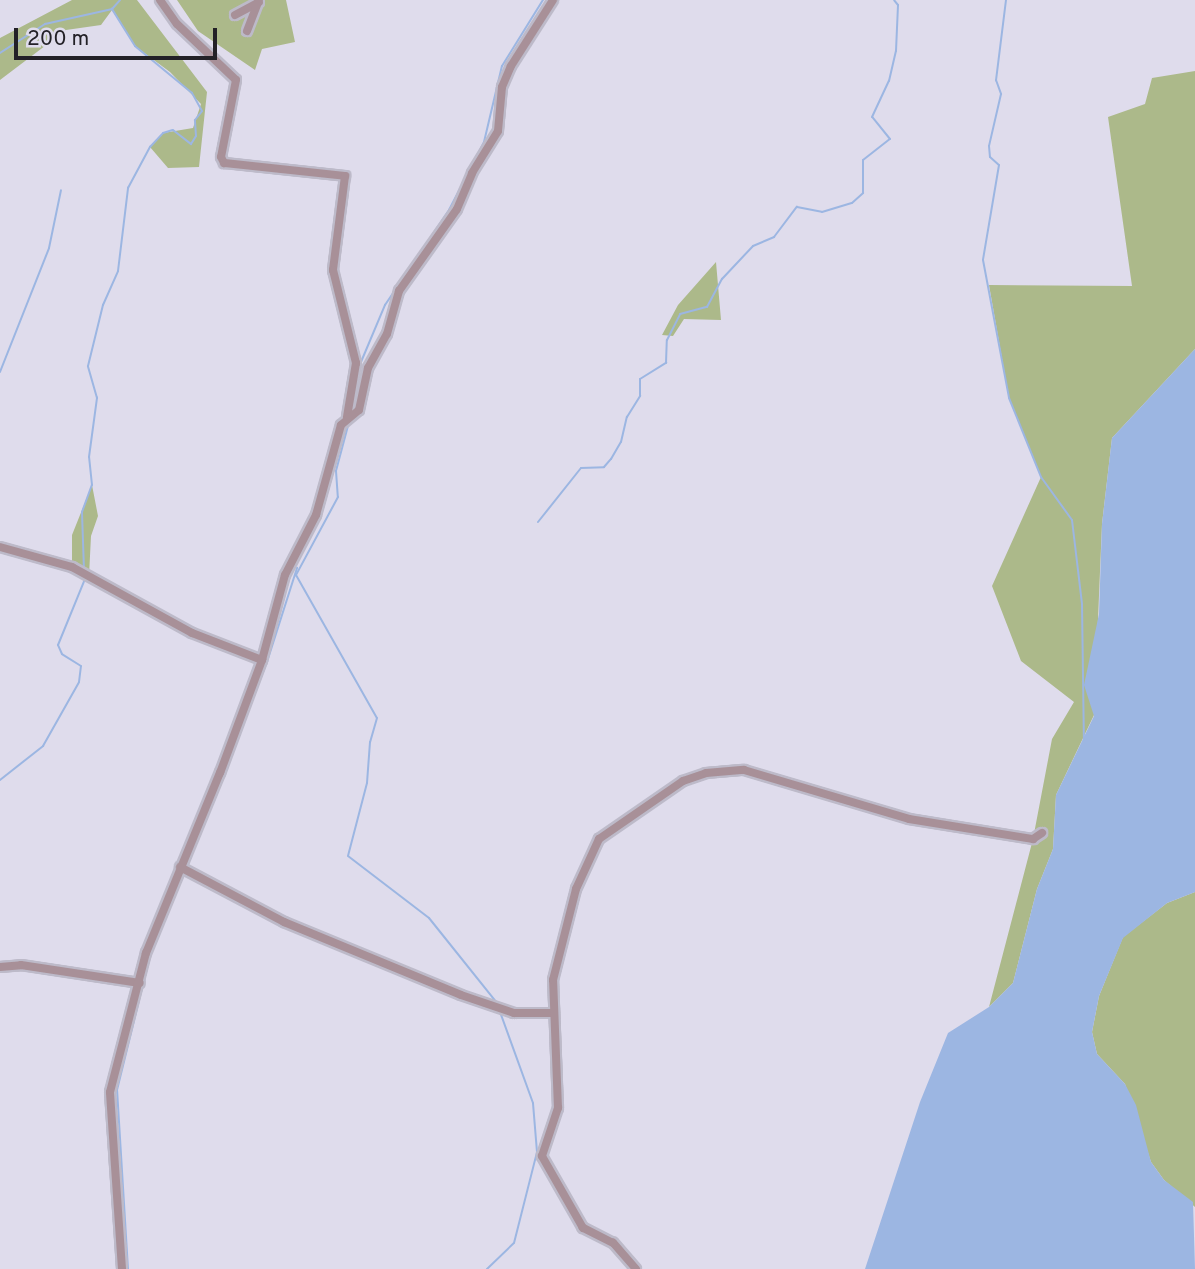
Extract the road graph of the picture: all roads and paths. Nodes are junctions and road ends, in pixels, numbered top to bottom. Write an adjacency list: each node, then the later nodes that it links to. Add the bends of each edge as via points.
1 (160, 0): 6 (street, via 182,30 236,80 220,157 224,163 345,176 333,270 356,363)
2 (553, 0): 6 (street, via 502,87 498,131 471,173 457,208 399,291 387,334 368,368 359,410)
3 (259, 1): 4 (street); 5 (street)
4 (235, 15)
5 (247, 30)
6 (347, 417): 8 (street, via 316,515 285,575)
7 (0, 547): 8 (street, via 72,567 192,633)
8 (262, 660): 10 (street)
9 (1042, 833): 13 (street, via 1033,839 909,819 744,770 706,773 684,781 599,839 576,889 562,943 553,981)
10 (180, 867): 12 (street); 13 (street, via 284,922 461,995 514,1013)
11 (0, 967): 12 (street, via 20,965)
12 (140, 983): 14 (street, via 110,1092)
13 (554, 1013): 15 (street, via 558,1108 542,1156 583,1228 613,1243)
14 (122, 1269)
15 (636, 1269)

